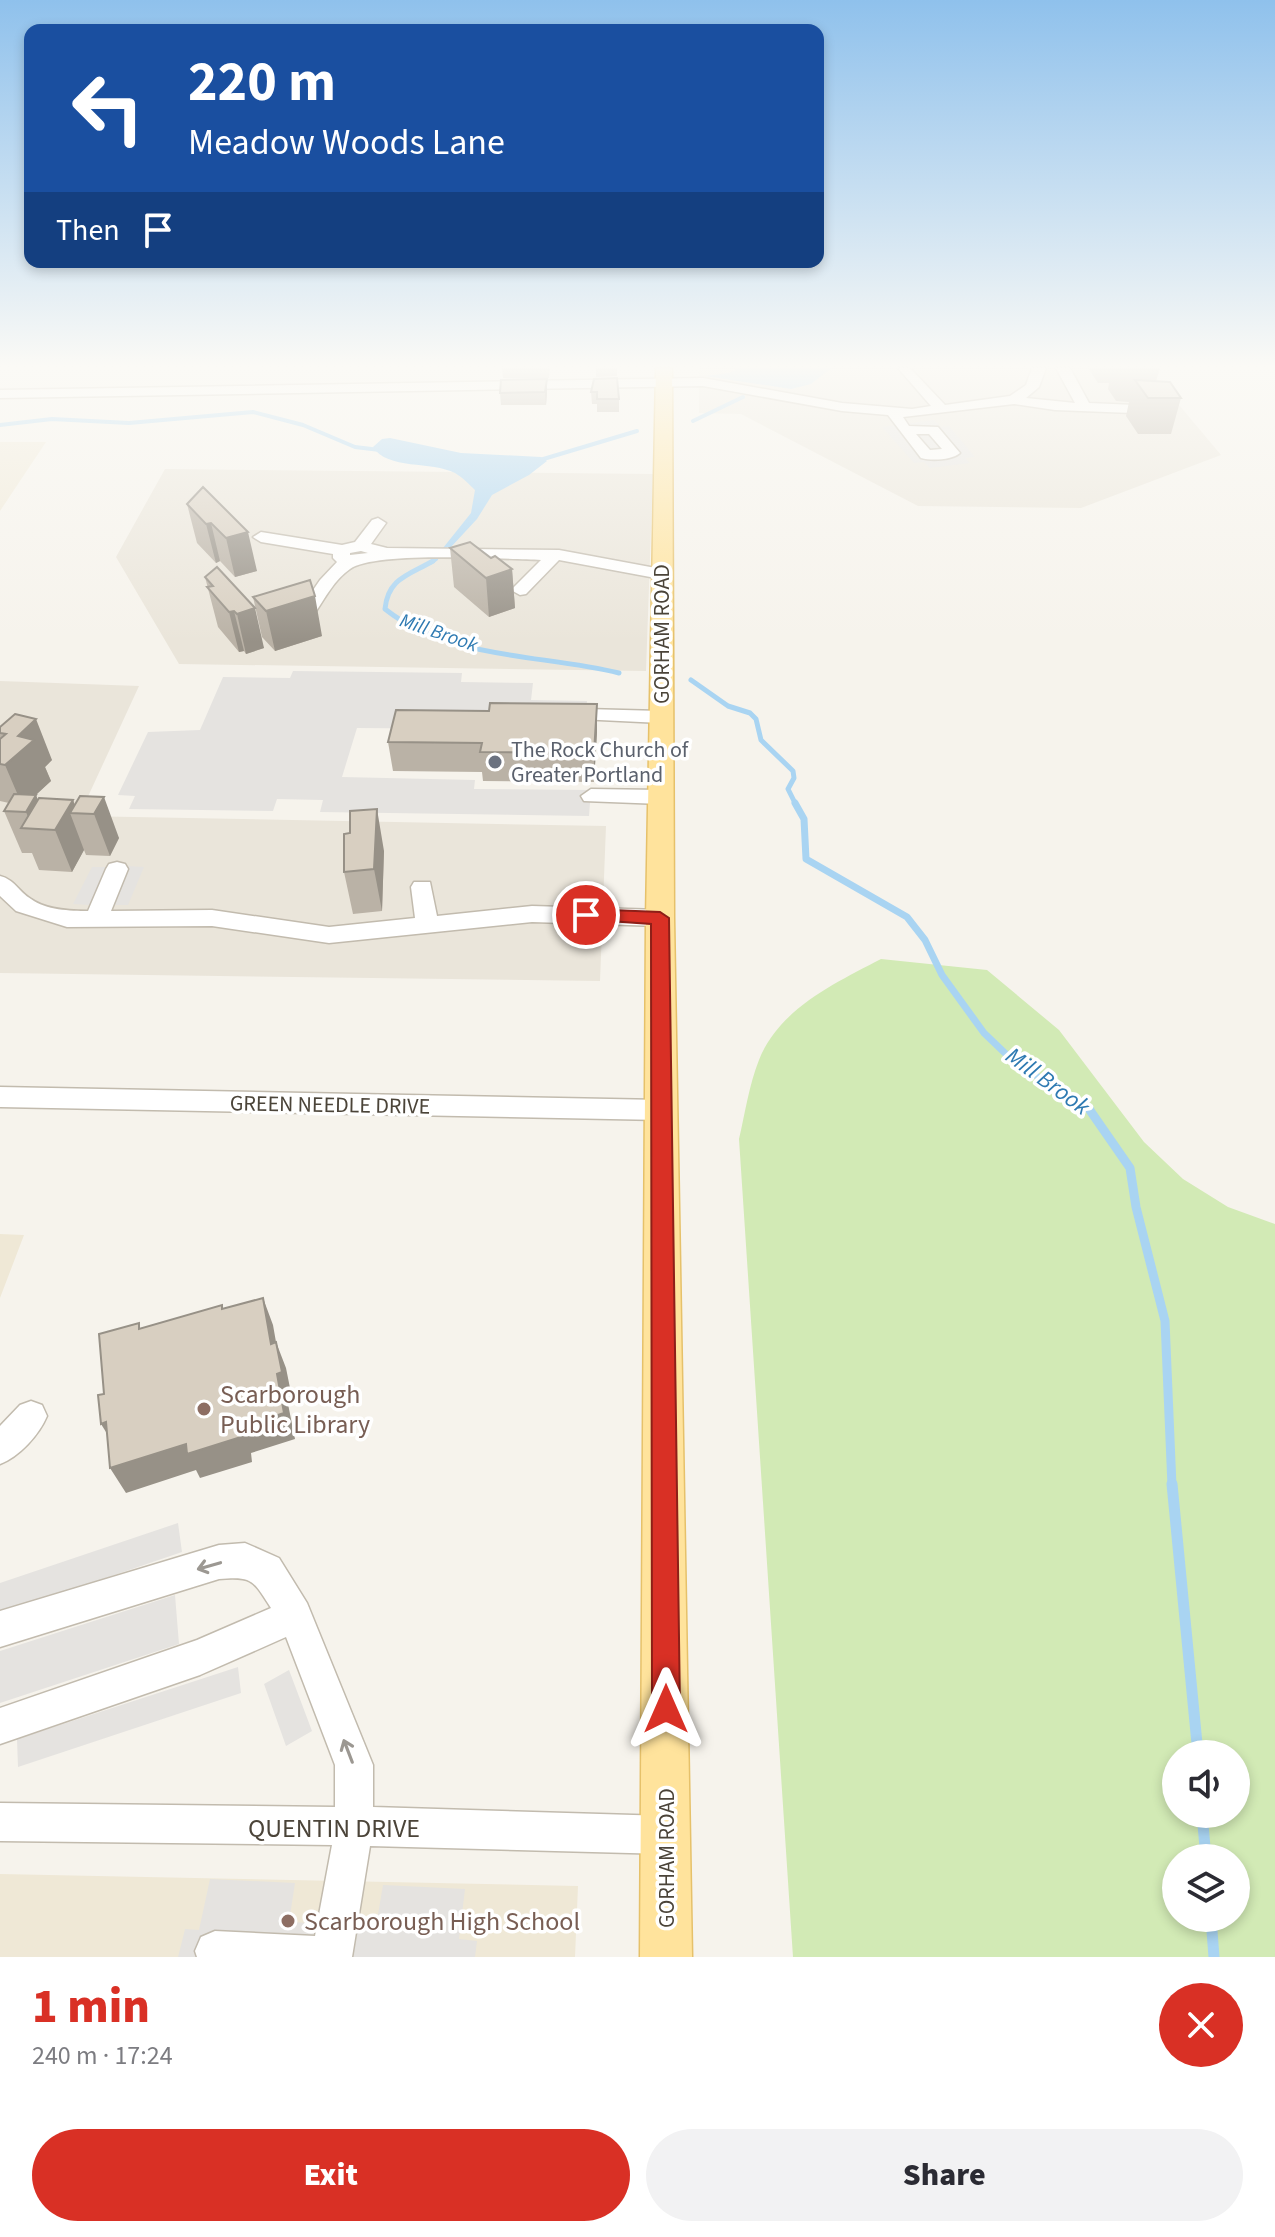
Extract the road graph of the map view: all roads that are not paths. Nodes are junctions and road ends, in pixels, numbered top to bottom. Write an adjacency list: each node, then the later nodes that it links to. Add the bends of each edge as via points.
1 (663, 459): 8 (main road, GORHAM ROAD)
2 (378, 523): 4 (street)
3 (261, 537): 7 (street)
4 (361, 546): 5 (street); 7 (street)
5 (387, 553): 6 (street); 7 (street)
6 (555, 555): 8 (street); 9 (street)
7 (345, 556): 10 (street)
8 (661, 574): 12 (main road, GORHAM ROAD)
9 (520, 590)
10 (309, 609)
11 (586, 715): 12 (street)
12 (661, 717): 14 (main road, GORHAM ROAD)
13 (591, 796): 14 (street)
14 (661, 797): 18 (main road, GORHAM ROAD)
15 (117, 869): 19 (street)
16 (0, 883): 19 (street, via 39,913)
17 (422, 887): 20 (street)
18 (660, 918): 20 (street, via 532,914); 22 (main road, GORHAM ROAD)
19 (96, 920): 20 (street, via 212,918 329,935)
20 (427, 925)
21 (0, 1097): 22 (street, GREEN NEEDLE DRIVE)
22 (661, 1110): 30 (main road, GORHAM ROAD)
23 (31, 1416): 24 (street)
24 (0, 1449)
25 (295, 1615): 26 (street, one-way to 26, via 267,1570 233,1560); 27 (street, via 200,1657); 29 (street, one-way to 25, via 354,1765)
26 (0, 1629)
27 (0, 1726)
28 (0, 1822): 29 (street, QUENTIN DRIVE)
29 (354, 1828): 30 (street, QUENTIN DRIVE); 32 (street)
30 (667, 1835): 33 (main road, GORHAM ROAD)
31 (215, 1951): 32 (street)
32 (332, 1957)
33 (666, 1957)

